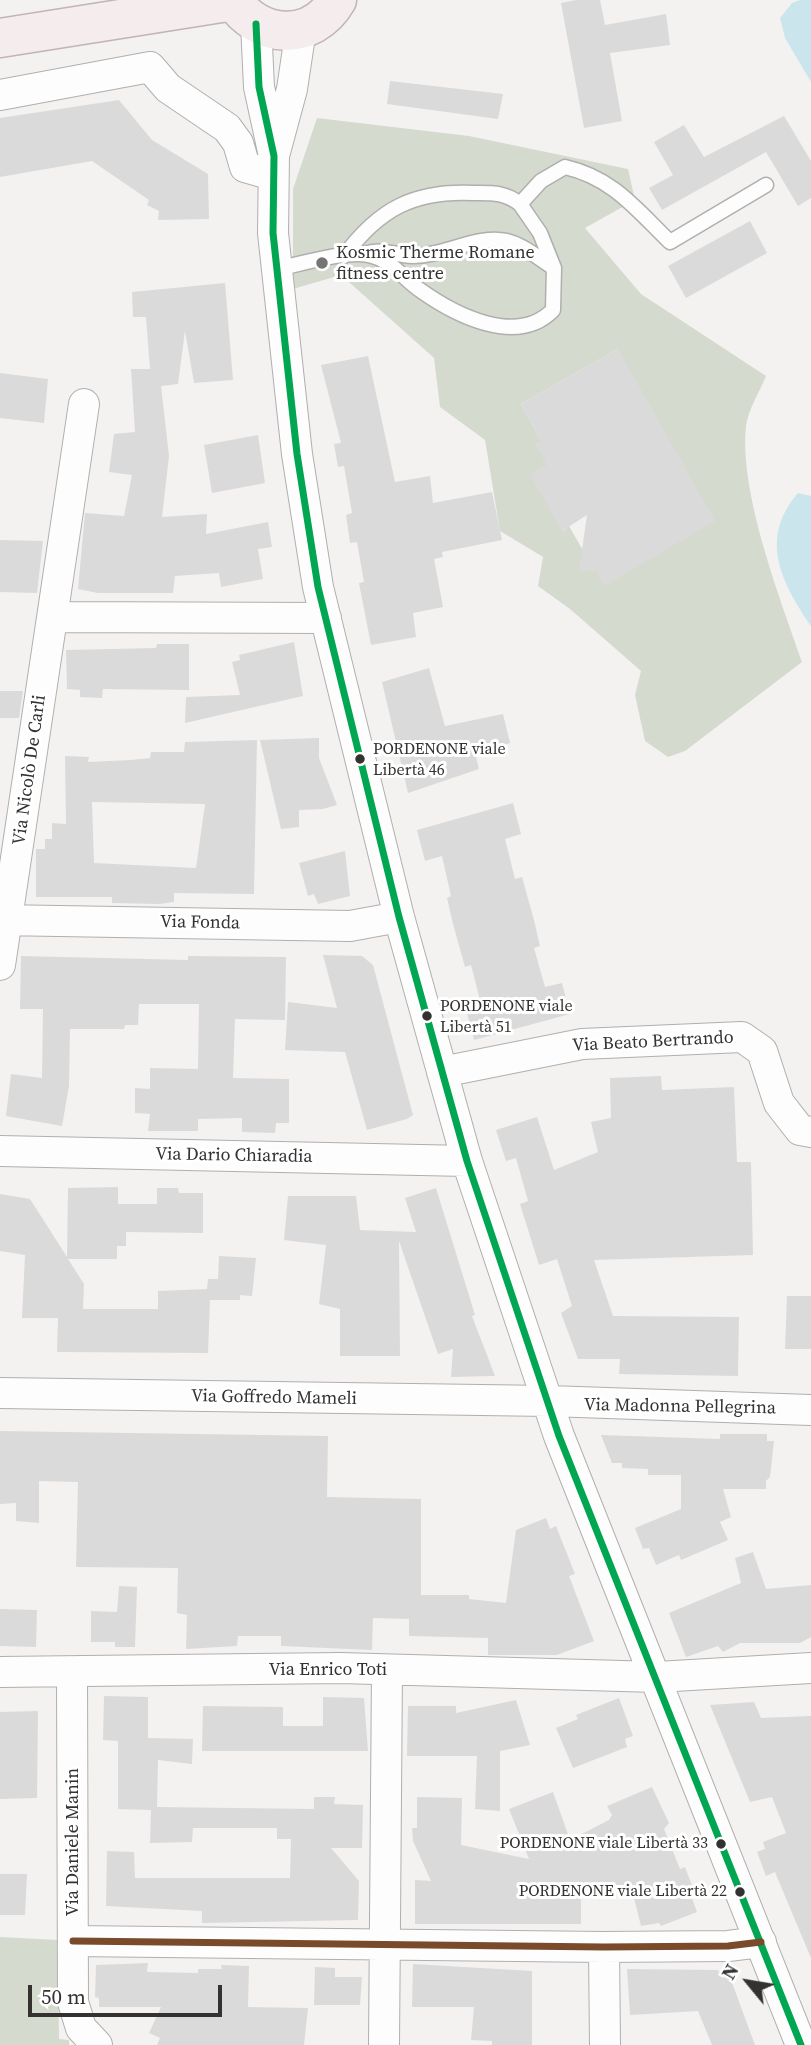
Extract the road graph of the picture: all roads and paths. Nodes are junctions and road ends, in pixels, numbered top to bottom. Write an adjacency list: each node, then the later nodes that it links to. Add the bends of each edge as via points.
1 (338, 1): 4 (main road, via 321,19)
2 (175, 5): 3 (main road); 5 (main road)
3 (241, 9): 4 (main road, via 278,32); 7 (street)
4 (301, 29): 7 (street)
5 (0, 38)
6 (0, 95): 7 (street, via 150,67 168,88 227,128 238,143 245,167)
7 (274, 166): 13 (street)
8 (766, 185): 9 (lane, via 670,242 591,173 565,167 554,171)
9 (520, 204): 11 (lane, via 507,194 429,194 377,218); 12 (lane, via 540,233)
10 (364, 254): 11 (lane); 12 (lane, via 377,249 412,256 506,241); 12 (lane, via 390,261 419,290 442,303 484,323 517,328 540,323 552,310)
11 (344, 256): 13 (lane)
12 (554, 268)
13 (277, 269): 16 (street, via 296,454)
14 (84, 404): 15 (street, Via Nicolò De Carli)
15 (53, 617): 16 (street); 18 (street, Via Nicolò De Carli)
16 (326, 618): 17 (street)
17 (398, 917): 18 (street, Via Fonda, via 350,926); 20 (street)
18 (4, 920): 19 (street, Via Nicolò De Carli)
19 (0, 965)
20 (442, 1072): 21 (street, Via Beato Bertrando, via 582,1044 742,1037 762,1051 779,1103 800,1130); 23 (street)
21 (811, 1132)
22 (0, 1152): 23 (street, Via Dario Chiaradia)
23 (467, 1161): 25 (street)
24 (0, 1393): 25 (street, Via Goffredo Mameli)
25 (549, 1401): 26 (street, Via Madonna Pellegrina); 31 (street)
26 (811, 1410)
27 (811, 1668): 31 (street, Via Enrico Toti)
28 (387, 1670): 30 (street, Via Enrico Toti); 31 (street, Via Enrico Toti); 34 (street)
29 (0, 1672): 30 (street, Via Enrico Toti)
30 (72, 1673): 32 (street, Via Daniele Manin)
31 (657, 1677): 33 (street)
32 (73, 1941): 34 (street); 37 (street, Via Daniele Manin, via 76,2017)
33 (761, 1942): 35 (street); 36 (street)
34 (386, 1945): 35 (street); 38 (street)
35 (604, 1947): 39 (street)
36 (800, 2010): 40 (street)
37 (97, 2045)
38 (384, 2045)
39 (605, 2045)
40 (801, 2045)

